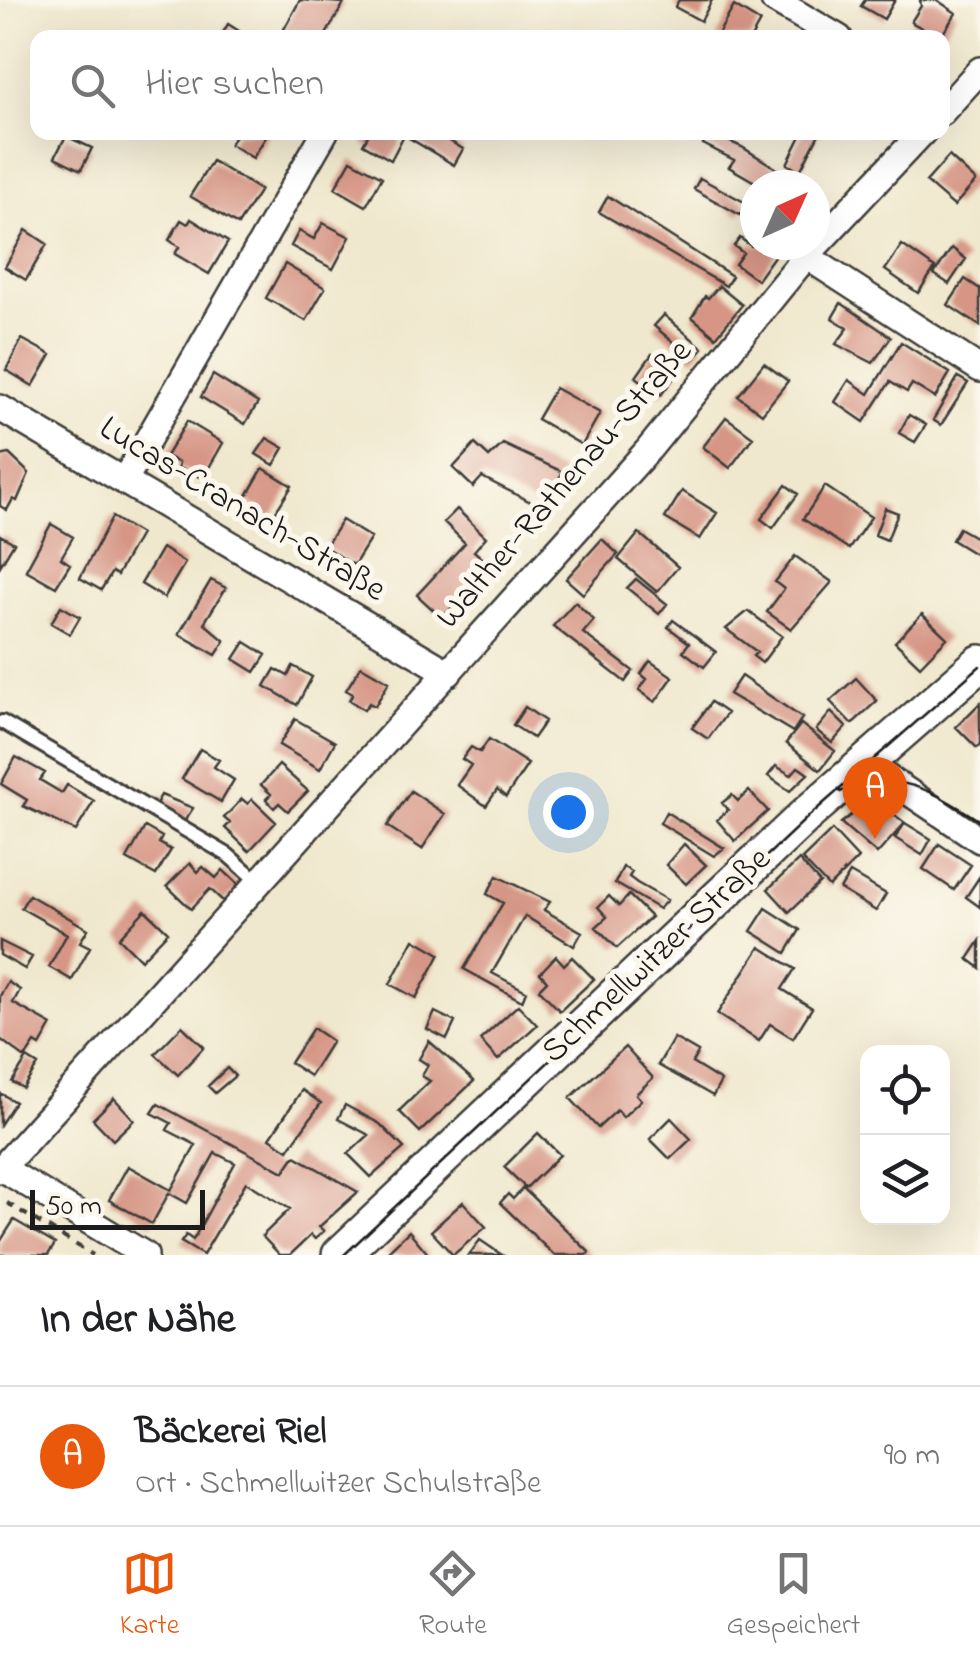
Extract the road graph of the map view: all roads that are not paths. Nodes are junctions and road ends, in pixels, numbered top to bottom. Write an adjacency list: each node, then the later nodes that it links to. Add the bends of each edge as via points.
1 (774, 0): 2 (street)
2 (825, 30)
3 (980, 70): 4 (street)
4 (950, 100)
5 (320, 140): 12 (street)
6 (915, 140): 7 (street, Walther-Rathenau-Straße)
7 (830, 231)
8 (803, 260): 14 (street, Walther-Rathenau-Straße, via 649,449)
9 (812, 260): 10 (street)
10 (980, 369)
11 (0, 408): 12 (street, Lucas-Cranach-Straße)
12 (124, 482): 14 (street, Lucas-Cranach-Straße)
13 (980, 664): 16 (street, Schmellwitzer Straße)
14 (449, 673): 18 (street, Walther-Rathenau-Straße)
15 (2, 722): 18 (lane, via 228,854)
16 (864, 762): 17 (street); 21 (street, Schmellwitzer Straße)
17 (980, 840)
18 (263, 886): 19 (street, Walther-Rathenau-Straße)
19 (1, 1168): 20 (street)
20 (145, 1255)
21 (340, 1255)

